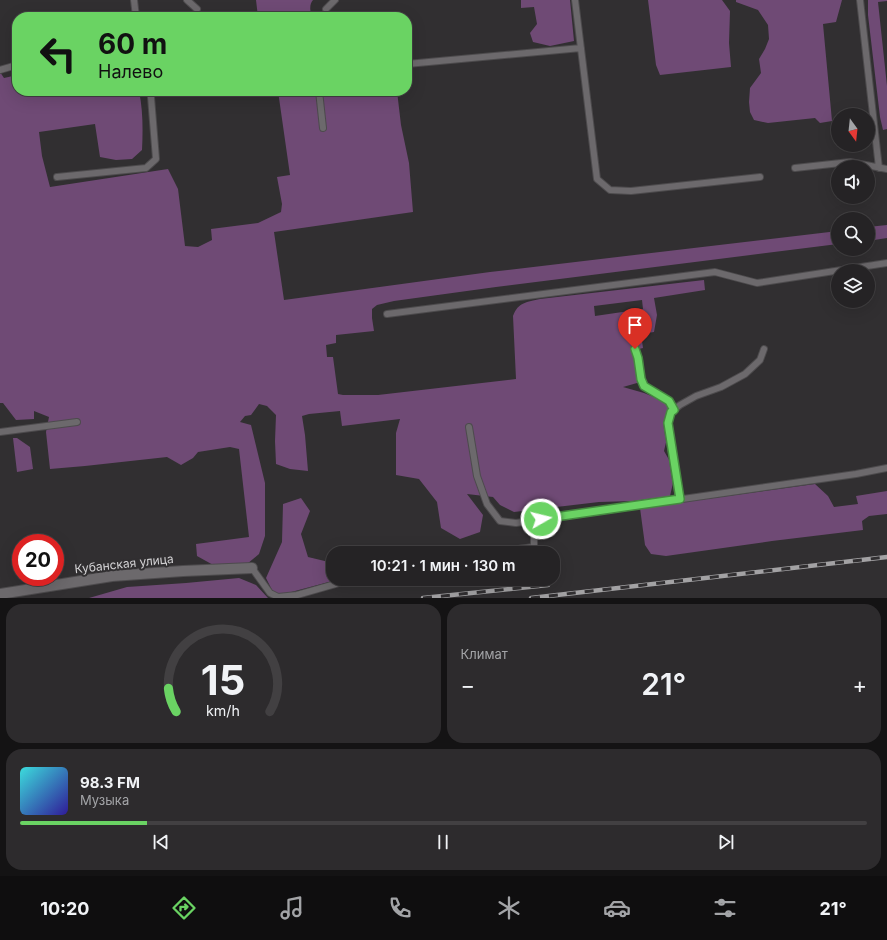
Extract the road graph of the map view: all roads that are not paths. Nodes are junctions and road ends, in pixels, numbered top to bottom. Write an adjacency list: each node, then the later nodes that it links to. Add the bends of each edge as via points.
1 (134, 0): 8 (lane)
2 (187, 0): 6 (lane)
3 (335, 0): 7 (lane)
4 (575, 0): 9 (lane)
5 (860, 0): 17 (lane)
6 (197, 9)
7 (326, 9)
8 (135, 12)
9 (581, 48): 10 (lane); 20 (lane, via 597,179 610,190 631,191)
10 (412, 64)
11 (12, 66): 12 (lane)
12 (0, 70)
13 (152, 96): 19 (lane, via 156,159 146,168)
14 (320, 96): 15 (lane)
15 (323, 128)
16 (795, 168): 17 (lane, via 850,162)
17 (879, 168): 18 (lane)
18 (887, 169)
19 (57, 177)
20 (760, 177)
21 (887, 264): 22 (lane, via 757,282 715,272)
22 (387, 314)
23 (635, 349): 25 (lane, via 644,386 669,401)
24 (764, 349): 25 (lane, via 760,360 745,374 722,387 696,396)
25 (674, 410): 30 (lane, via 668,423)
26 (77, 422): 28 (lane)
27 (469, 427): 31 (lane, via 477,476 488,504 500,521 516,523)
28 (0, 432)
29 (887, 468): 30 (lane)
30 (680, 499): 31 (lane)
31 (541, 519): 32 (lane, via 534,535)
32 (534, 546)
33 (252, 568): 34 (lane, via 270,593 278,597 297,595); 35 (street, Кубанская улица, via 112,576)
34 (328, 586)
35 (0, 594)

